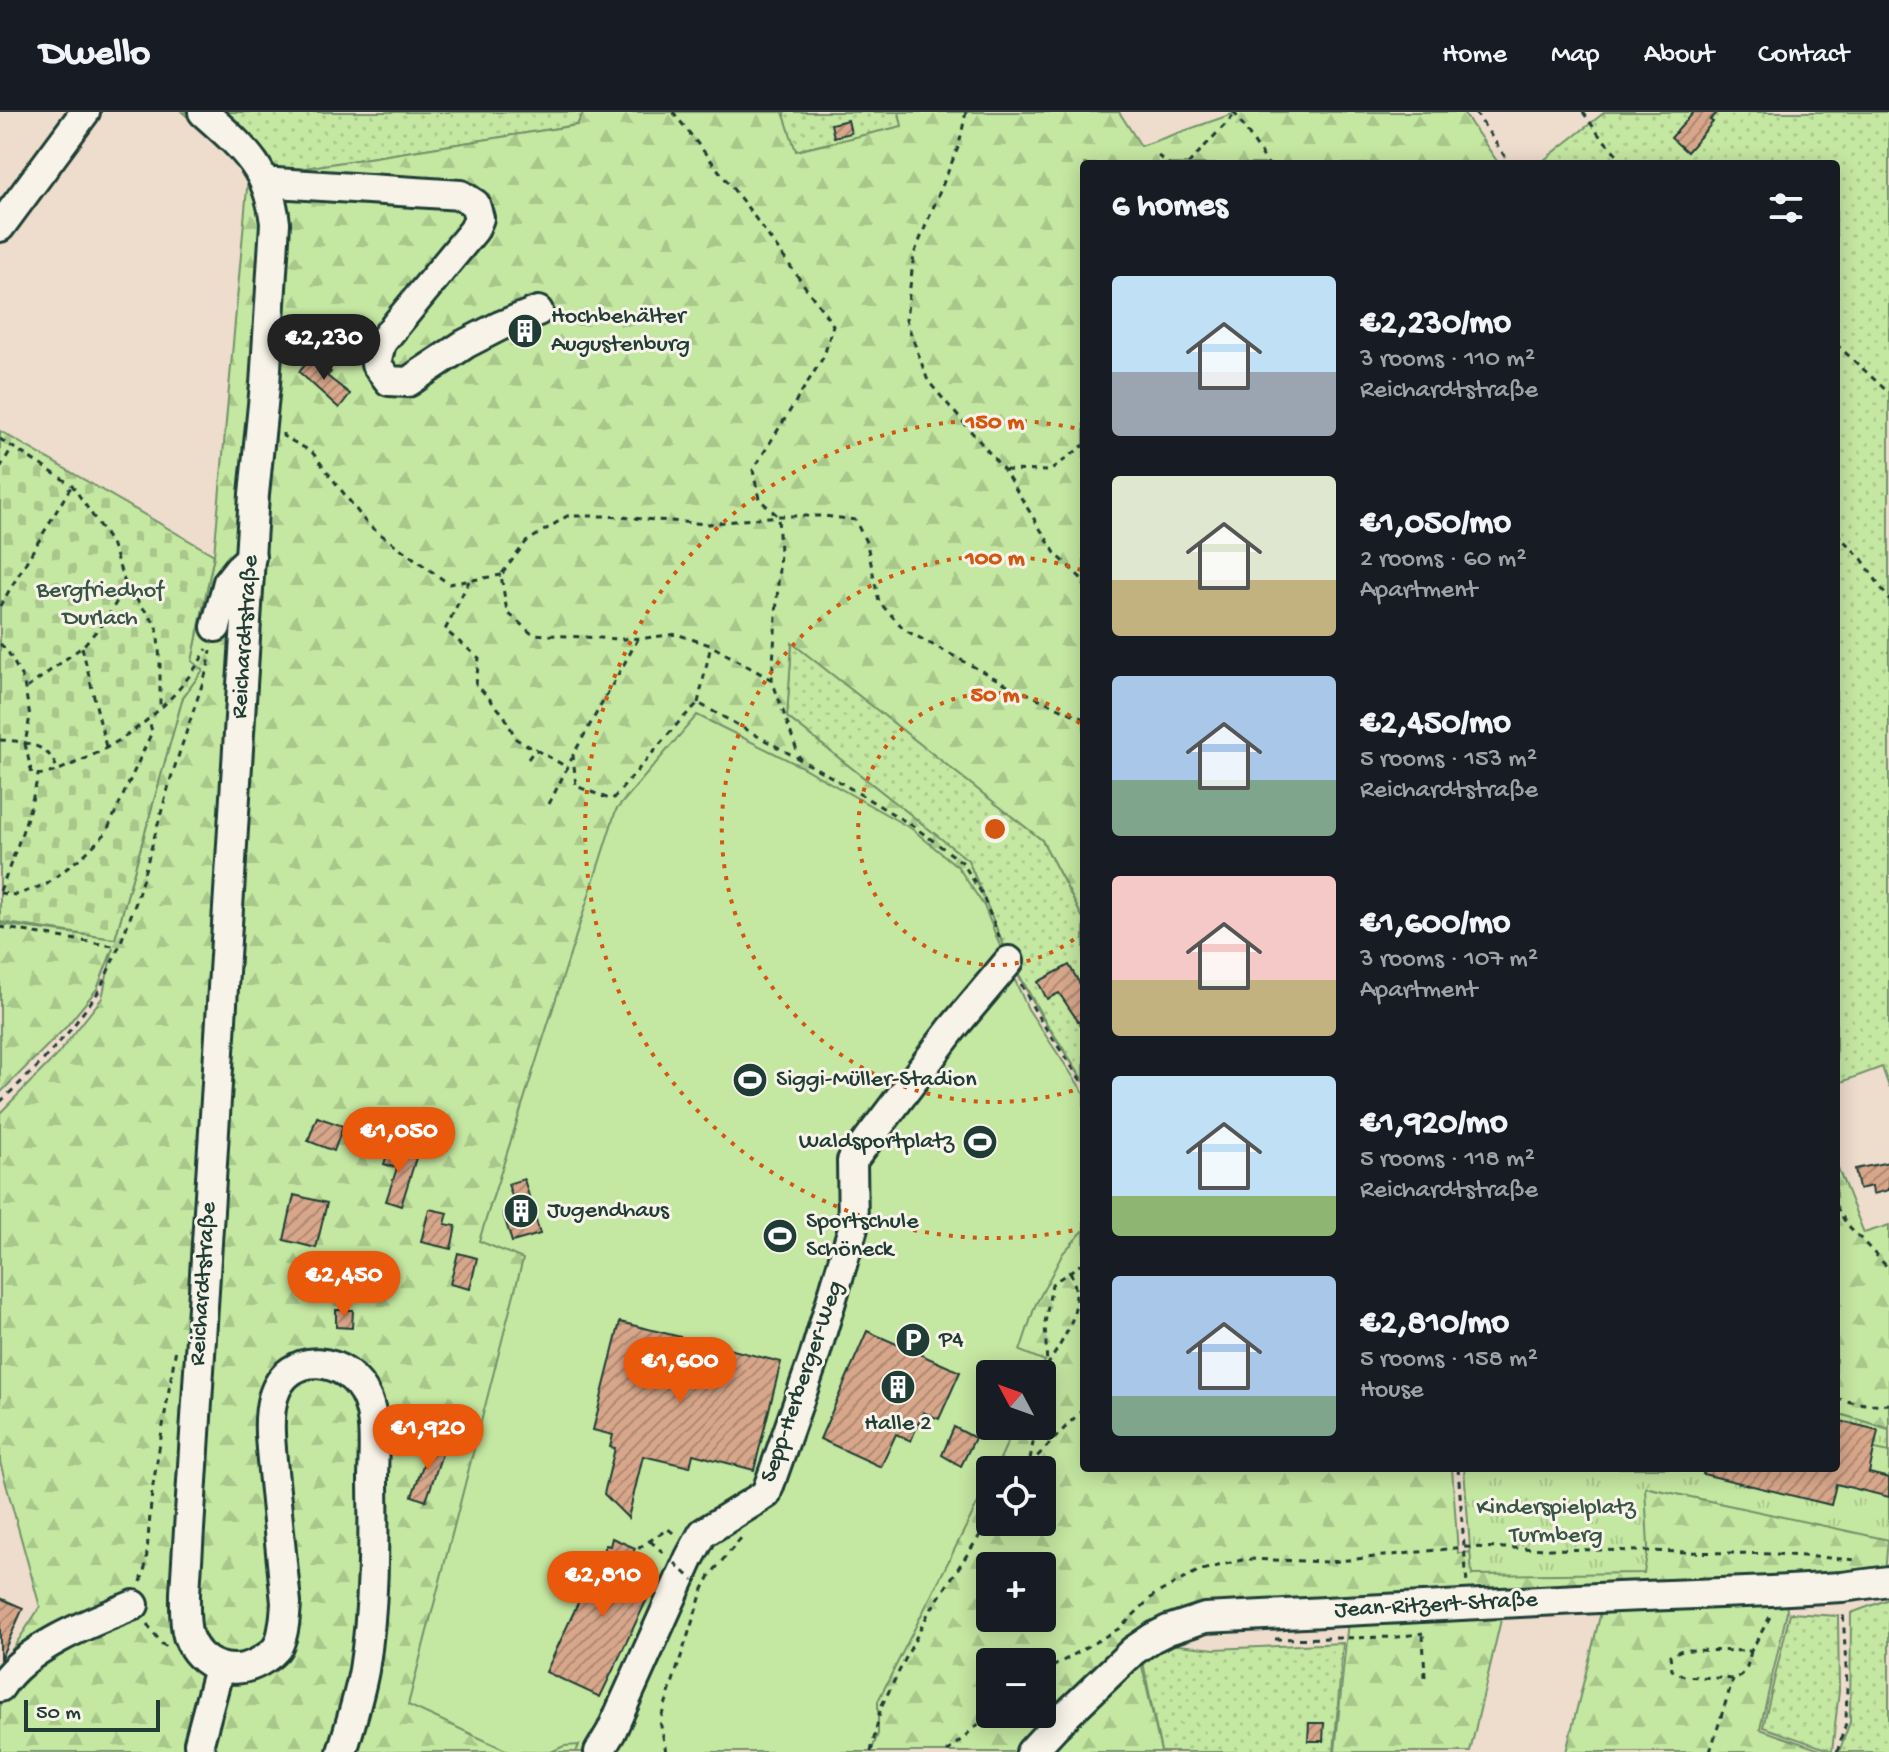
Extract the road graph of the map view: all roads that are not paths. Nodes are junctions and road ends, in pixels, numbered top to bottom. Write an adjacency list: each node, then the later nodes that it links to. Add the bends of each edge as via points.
1 (85, 112): 4 (street)
2 (203, 112): 3 (street, Reichardtstraße, via 247,153)
3 (267, 184): 5 (street, via 461,195 475,204 479,218 474,230 381,343 376,364 389,381 408,382 465,344); 6 (street, Reichardtstraße, via 275,233)
4 (0, 227)
5 (538, 311)
6 (251, 557): 7 (street, via 228,582); 11 (street, Reichardtstraße, via 185,1593 189,1637 197,1652)
7 (215, 631)
8 (1009, 961): 15 (street, Sepp-Herberger-Weg, via 852,1161 853,1228 766,1494 703,1533)
9 (1889, 1581): 16 (street, Jean-Ritzert-Straße, via 1205,1618 1168,1630 1133,1651)
10 (134, 1605): 12 (street, via 50,1643)
11 (219, 1668): 13 (street); 14 (street, via 247,1668 269,1656 278,1646 284,1622 270,1418 275,1391 301,1365 322,1362 339,1367 352,1375 368,1401 373,1459 370,1618 364,1671)
12 (0, 1687)
13 (200, 1752)
14 (342, 1752)
15 (599, 1752)
16 (1031, 1752)

